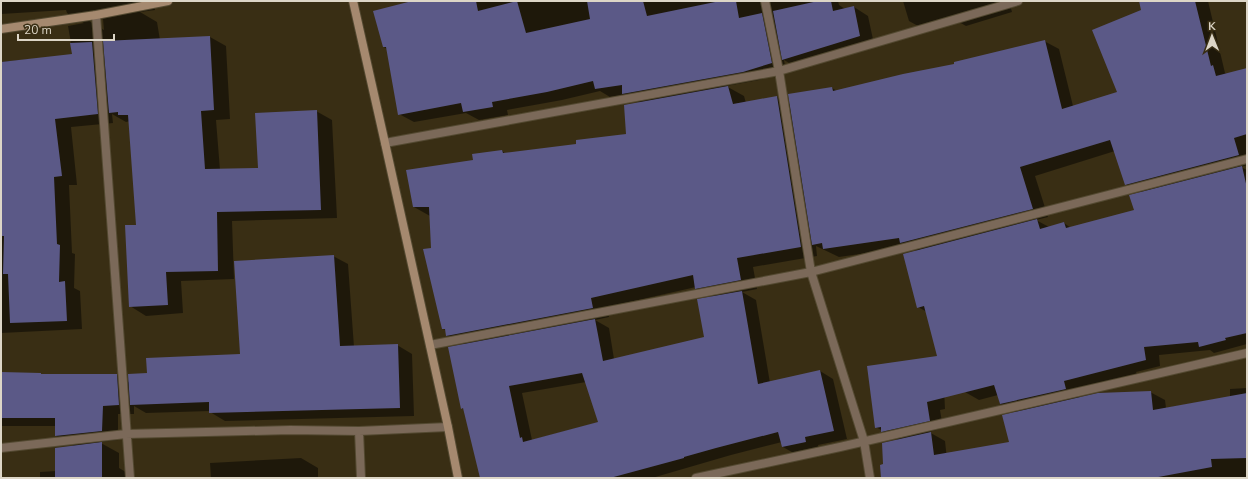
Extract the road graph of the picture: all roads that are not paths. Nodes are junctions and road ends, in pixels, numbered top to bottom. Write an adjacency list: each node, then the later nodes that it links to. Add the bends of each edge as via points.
1 (168, 1): 5 (street)
2 (353, 1): 9 (street)
3 (764, 1): 8 (street)
4 (1018, 1): 8 (street)
5 (154, 2): 6 (street)
6 (96, 14): 7 (street); 16 (street)
7 (1, 29)
8 (779, 70): 9 (street); 11 (street)
9 (385, 143): 12 (street)
10 (1247, 159): 11 (street)
11 (811, 272): 12 (street); 17 (street)
12 (430, 345): 14 (street)
13 (1247, 353): 17 (street)
14 (448, 427): 15 (street); 21 (street)
15 (359, 431): 16 (street); 20 (street)
16 (126, 434): 18 (street); 19 (street)
17 (864, 441): 22 (street); 23 (street)
18 (1, 448)
19 (130, 478)
20 (361, 478)
21 (458, 478)
22 (696, 478)
23 (870, 478)

